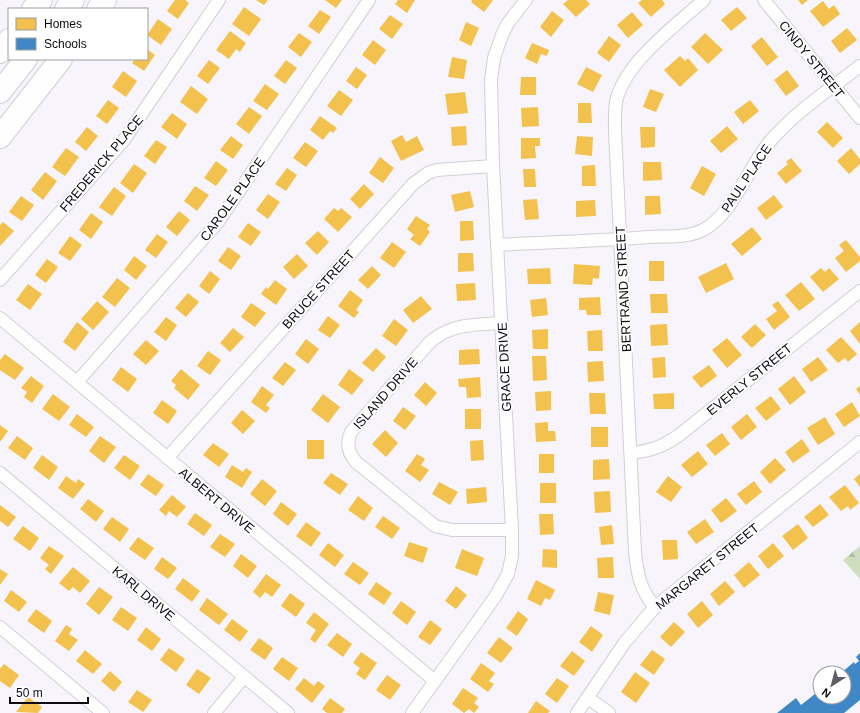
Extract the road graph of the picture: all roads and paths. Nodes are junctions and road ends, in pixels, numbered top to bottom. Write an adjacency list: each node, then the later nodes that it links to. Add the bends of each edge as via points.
1 (40, 0): 9 (highway)
2 (73, 0): 10 (highway)
3 (105, 0): 11 (highway)
4 (219, 0): 26 (street, FREDERICK PLACE, via 124,140)
5 (369, 0): 30 (street, CAROLE PLACE, via 218,222)
6 (526, 0): 23 (street, GRACE DRIVE, via 508,23 494,58 491,80)
7 (704, 0): 24 (street, BERTRAND STREET, via 638,61 626,76 617,97 615,131)
8 (764, 0): 19 (street, CINDY STREET)
9 (34, 8)
10 (67, 8)
11 (99, 8)
12 (8, 37): 14 (highway)
13 (8, 41): 15 (highway)
14 (0, 45)
15 (0, 52)
16 (25, 60): 20 (highway)
17 (60, 60): 22 (highway)
18 (860, 66): 19 (street, PAUL PLACE)
19 (834, 86): 21 (street, CINDY STREET); 24 (street, PAUL PLACE, via 779,131 714,223 702,231 682,235)
20 (0, 92)
21 (860, 118)
22 (0, 138)
23 (493, 166): 25 (street, GRACE DRIVE); 33 (street, BRUCE STREET, via 437,170 412,184)
24 (621, 239): 25 (street, PAUL PLACE); 32 (street, BERTRAND STREET)
25 (498, 245): 29 (street, GRACE DRIVE)
26 (0, 280)
27 (860, 291): 32 (street, EVERLY STREET, via 678,436 663,446)
28 (0, 318): 30 (street, ALBERT DRIVE)
29 (502, 323): 35 (street, GRACE DRIVE); 35 (street, ISLAND DRIVE, via 451,328 441,333 430,342 351,432 348,446 356,462 435,526 452,530)
30 (77, 382): 33 (street, ALBERT DRIVE)
31 (860, 442): 36 (street, MARGARET STREET)
32 (631, 453): 36 (street, BERTRAND STREET, via 637,572 643,590)
33 (167, 458): 39 (street, ALBERT DRIVE)
34 (0, 473): 38 (street, KARL DRIVE)
35 (512, 530): 39 (street, GRACE DRIVE, via 512,556 508,574 495,597)
36 (655, 607): 40 (street, MARGARET STREET, via 626,642)
37 (0, 627): 41 (street)
38 (244, 677): 42 (street); 43 (street, KARL DRIVE)
39 (435, 681): 44 (street, GRACE DRIVE)
40 (588, 698): 45 (street, MARGARET STREET); 46 (street)
41 (103, 713)
42 (214, 713)
43 (288, 713)
44 (412, 713)
45 (577, 713)
46 (609, 713)

